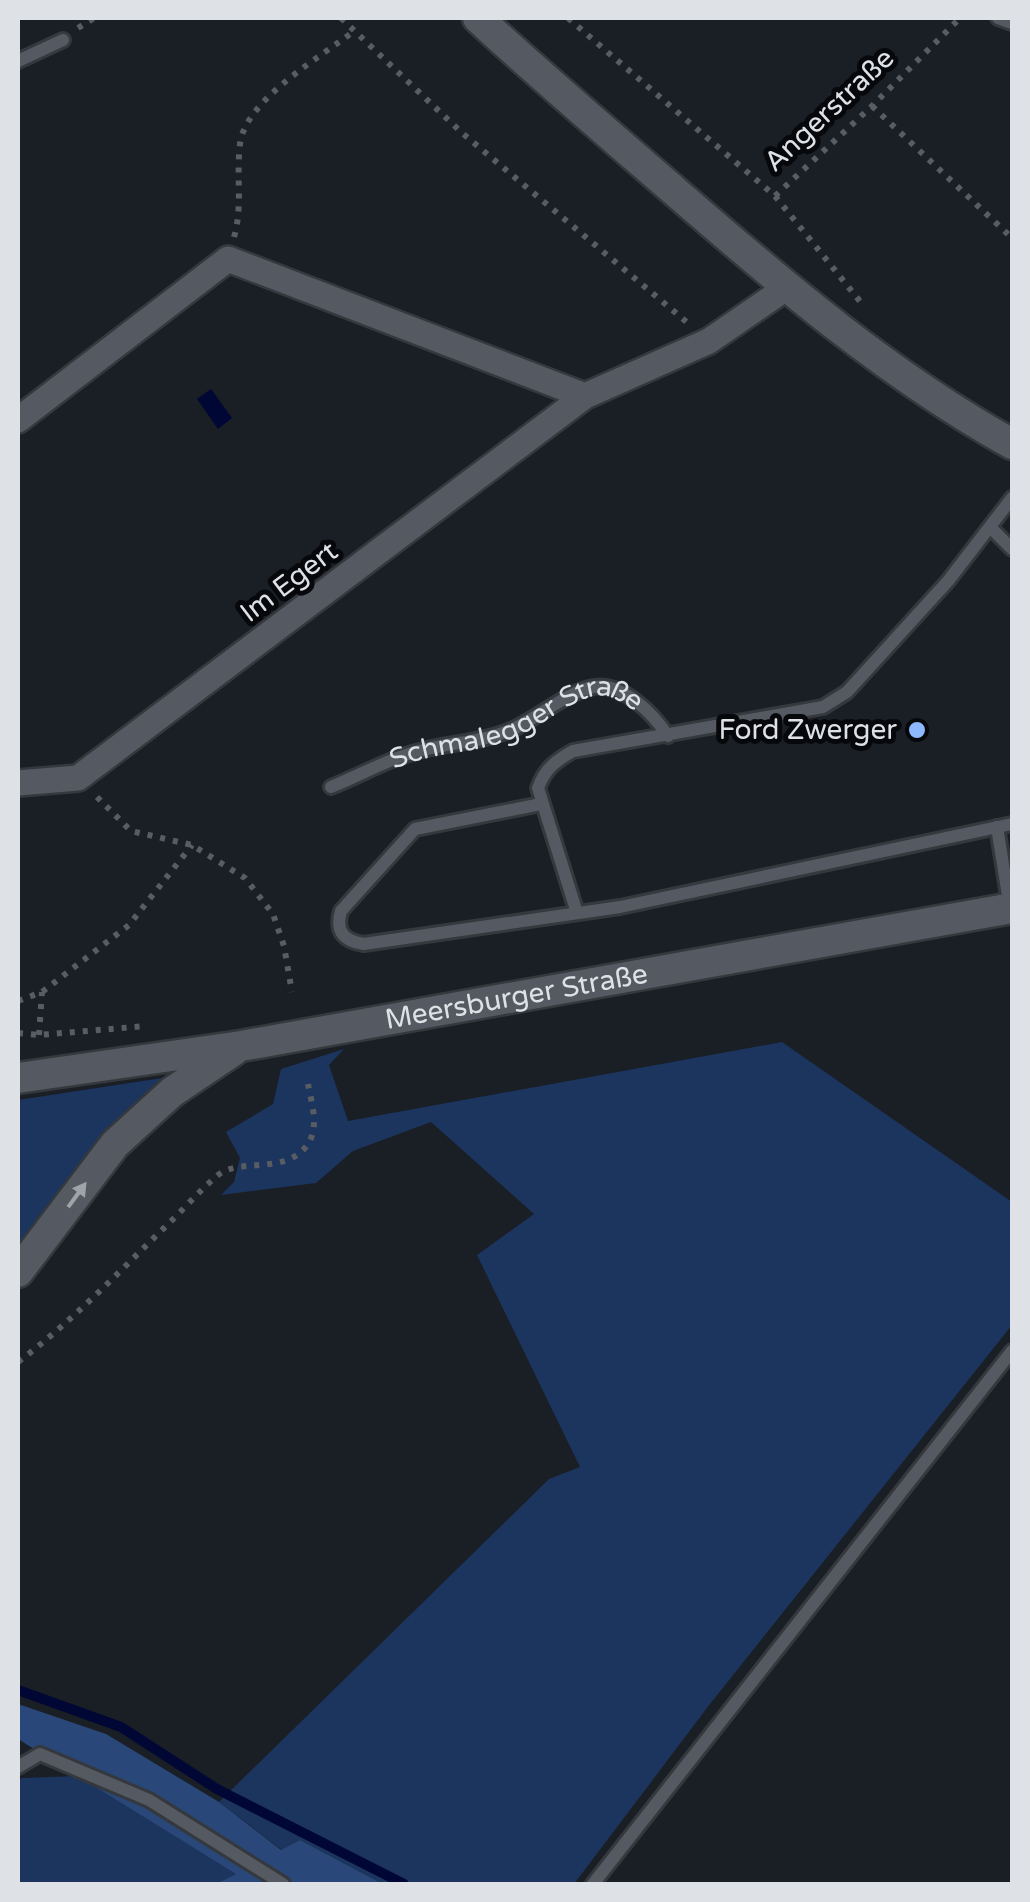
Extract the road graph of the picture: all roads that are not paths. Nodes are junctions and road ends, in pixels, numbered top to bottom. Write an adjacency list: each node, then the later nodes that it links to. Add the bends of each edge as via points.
1 (478, 18): 6 (street)
2 (998, 18): 3 (lane)
3 (1012, 23)
4 (62, 40): 5 (lane)
5 (18, 62)
6 (786, 288): 7 (street, Im Egert, via 709,341); 9 (street, via 890,368)
7 (585, 396): 8 (street, via 228,259); 14 (street, Im Egert, via 78,778)
8 (18, 420)
9 (1012, 444)
10 (1012, 498): 11 (lane, Schmalegger Straße)
11 (991, 528): 12 (lane); 13 (lane, Schmalegger Straße, via 848,692 822,707)
12 (1012, 548)
13 (668, 736): 15 (lane, Schmalegger Straße, via 644,708 616,690 594,686 513,729 422,750); 16 (lane, via 572,751 544,772)
14 (18, 783)
15 (331, 787)
16 (541, 804): 20 (lane); 20 (lane, via 415,829 341,911 341,934 364,944)
17 (1012, 824): 18 (lane)
18 (997, 827): 19 (lane); 20 (lane)
19 (1011, 908): 21 (street, Meersburger Straße)
20 (577, 913)
21 (241, 1046): 22 (street, Meersburger Straße); 23 (street, one-way to 21, via 115,1144 172,1092)
22 (18, 1078)
23 (18, 1272)
24 (1012, 1351): 27 (lane)
25 (18, 1767): 26 (lane, via 40,1754 149,1800)
26 (283, 1884)
27 (593, 1884)

